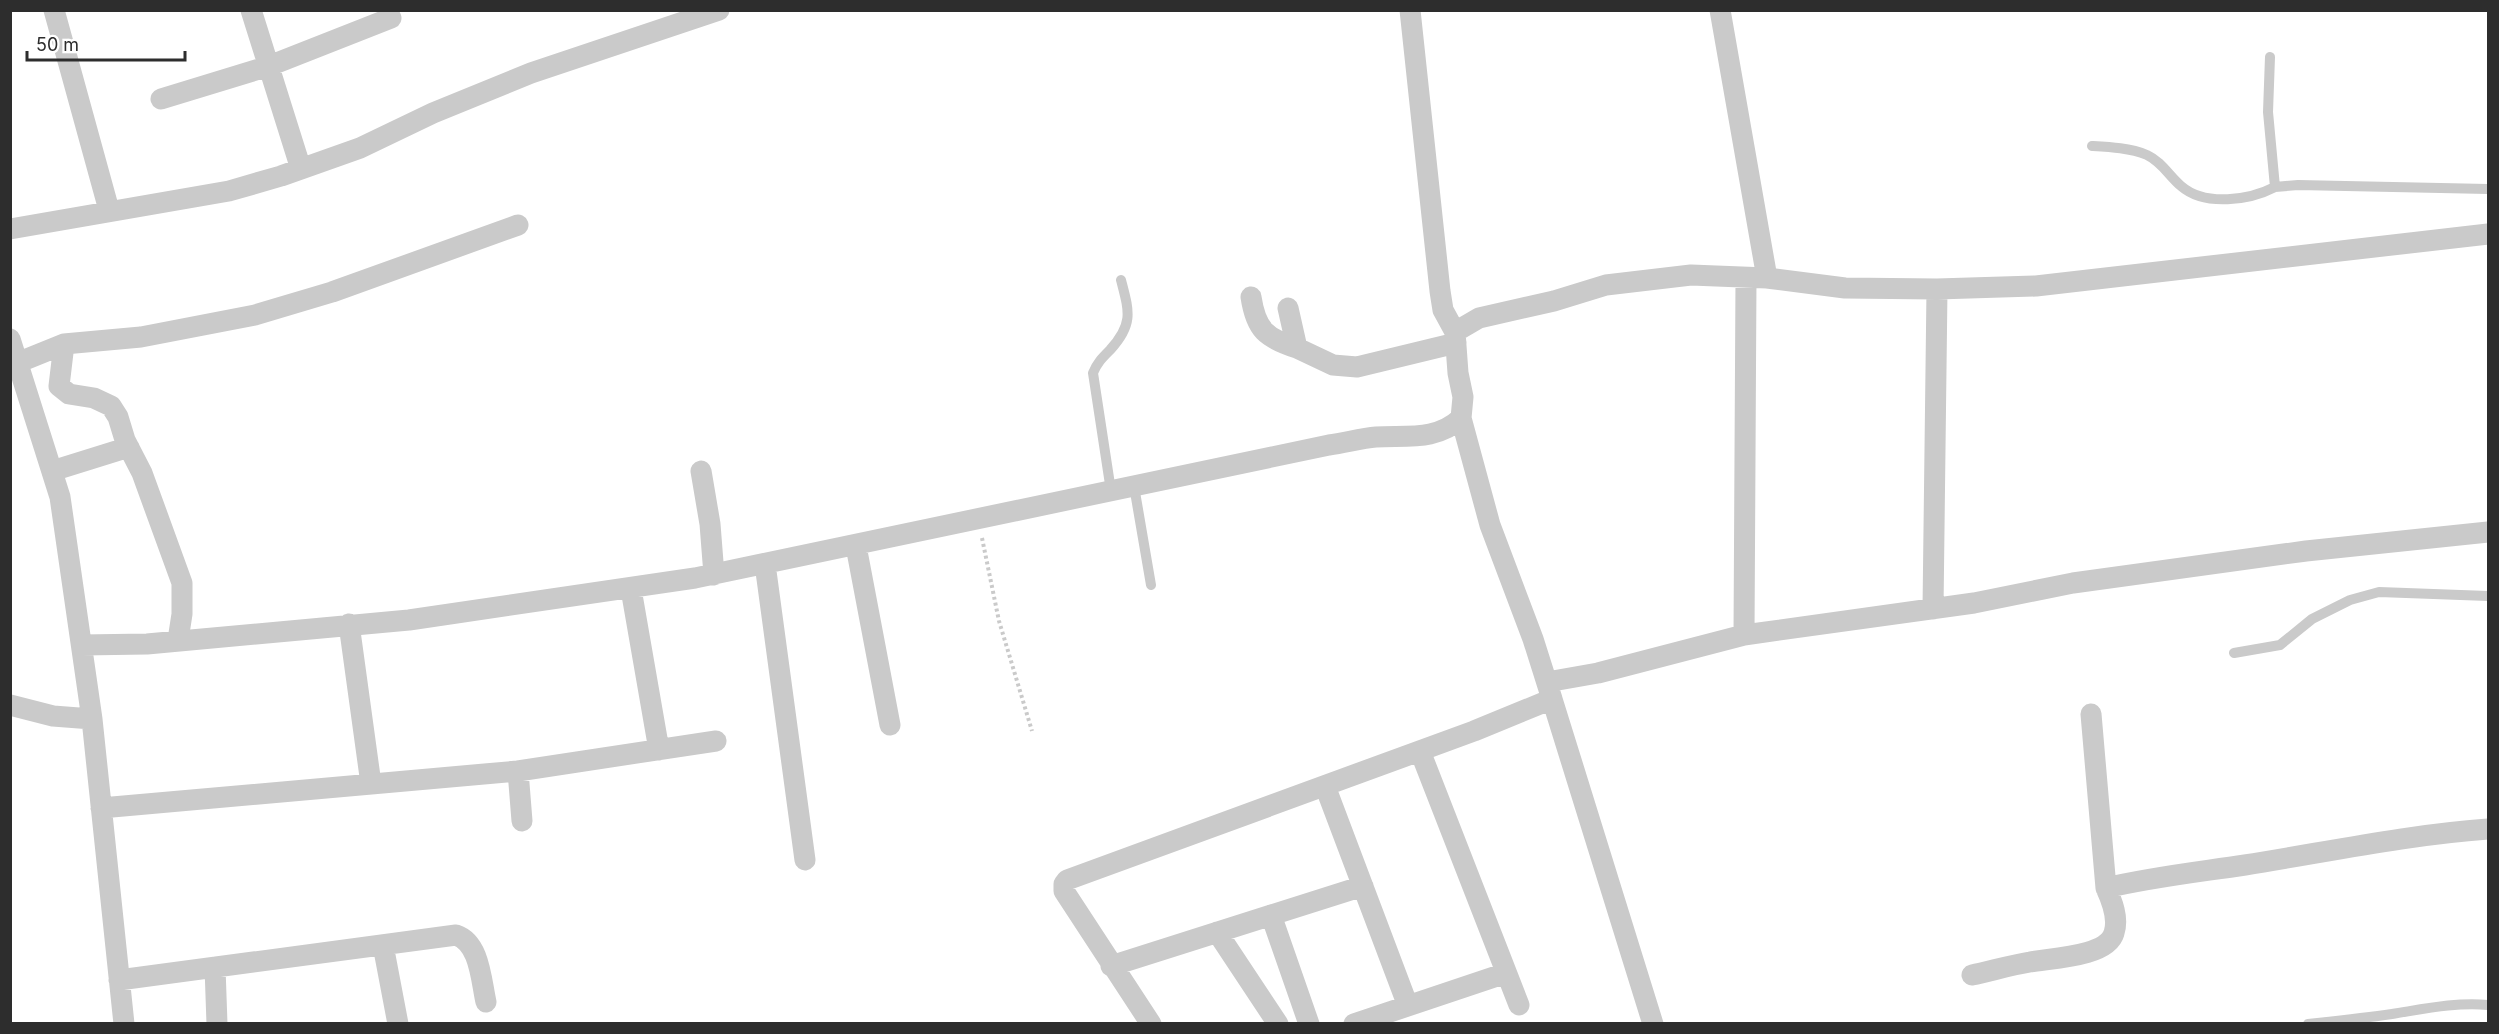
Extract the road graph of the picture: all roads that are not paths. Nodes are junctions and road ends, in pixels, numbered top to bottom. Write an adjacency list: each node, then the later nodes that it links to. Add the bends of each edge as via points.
1 (54, 10): 14 (street)
2 (251, 10): 8 (street)
3 (720, 10): 11 (street, via 531,73 360,148)
4 (1410, 10): 23 (street, via 1440,291)
5 (1720, 10): 18 (street)
6 (391, 18): 8 (street)
7 (2270, 57): 12 (lane, via 2268,112)
8 (269, 66): 9 (street); 11 (street)
9 (161, 99)
10 (2092, 146): 12 (lane, via 2148,156 2196,195 2222,200 2249,198)
11 (301, 169): 14 (street, via 229,191)
12 (2275, 187): 13 (lane)
13 (2488, 189)
14 (109, 210): 16 (street)
15 (518, 225): 25 (street, via 332,292 255,315 141,337)
16 (10, 229)
17 (2488, 234): 20 (street, via 2036,286)
18 (1757, 278): 20 (street, via 1845,288); 23 (street, via 1691,275 1606,285 1479,318); 43 (street)
19 (1121, 280): 33 (lane, via 1130,311 1126,330 1097,363 1093,374)
20 (1937, 289): 41 (street)
21 (1251, 297): 26 (street, via 1254,319 1260,327 1270,337)
22 (1288, 308): 26 (street)
23 (1455, 338): 26 (street, via 1357,367 1333,365); 28 (street)
24 (10, 339): 27 (street)
25 (64, 344): 27 (street); 29 (street, via 59,386 69,394 94,398 111,406)
26 (1297, 348)
27 (17, 363): 30 (street)
28 (1461, 418): 32 (street, via 1433,434 1329,445); 47 (street, via 1490,525)
29 (129, 447): 30 (street); 44 (street, via 182,583)
30 (52, 471): 45 (street, via 60,497)
31 (701, 471): 37 (street)
32 (1134, 486): 33 (street); 38 (lane)
33 (1112, 491): 35 (street)
34 (2488, 532): 41 (street, via 2306,551 2073,584)
35 (856, 546): 36 (street); 51 (street)
36 (765, 564): 37 (street); 61 (street)
37 (714, 575): 39 (street)
38 (1151, 585)
39 (631, 589): 42 (street, via 409,620); 53 (street)
40 (2488, 596): 46 (lane, via 2379,592 2350,600 2312,619 2280,645)
41 (1933, 609): 43 (street)
42 (349, 624): 44 (street); 56 (street)
43 (1744, 635): 47 (street, via 1598,673)
44 (178, 640): 45 (street)
45 (82, 645): 50 (street)
46 (2234, 654)
47 (1549, 691): 54 (street, via 1528,711); 83 (street)
48 (10, 705): 50 (street, via 53,716)
49 (2091, 714): 63 (street)
50 (92, 719): 58 (street)
51 (890, 725)
52 (716, 741): 53 (street)
53 (659, 750): 55 (street)
54 (1420, 751): 57 (street); 69 (street)
55 (518, 771): 56 (street); 59 (street)
56 (371, 784): 58 (street)
57 (1325, 786): 62 (street); 67 (street, via 1067,880 1064,891)
58 (101, 808): 71 (street)
59 (522, 821)
60 (2488, 829): 63 (street, via 2416,836)
61 (805, 860)
62 (1363, 886): 64 (street); 75 (street)
63 (2106, 888): 70 (street, via 2116,915 2114,934 2102,947 2070,957)
64 (1271, 915): 65 (street); 81 (street)
65 (1218, 932): 67 (street); 80 (street)
66 (383, 945): 68 (street); 72 (street, via 438,935 466,938 474,951); 78 (street)
67 (1111, 966): 79 (street)
68 (215, 967): 71 (street); 77 (street)
69 (1506, 973): 73 (street); 75 (street)
70 (1972, 975)
71 (119, 980): 76 (street)
72 (486, 1002)
73 (1518, 1005)
74 (2488, 1005): 84 (lane)
75 (1408, 1006): 82 (street)
76 (124, 1023)
77 (218, 1023)
78 (399, 1023)
79 (1151, 1023)
80 (1278, 1023)
81 (1309, 1023)
82 (1354, 1023)
83 (1653, 1023)
84 (2308, 1023)

